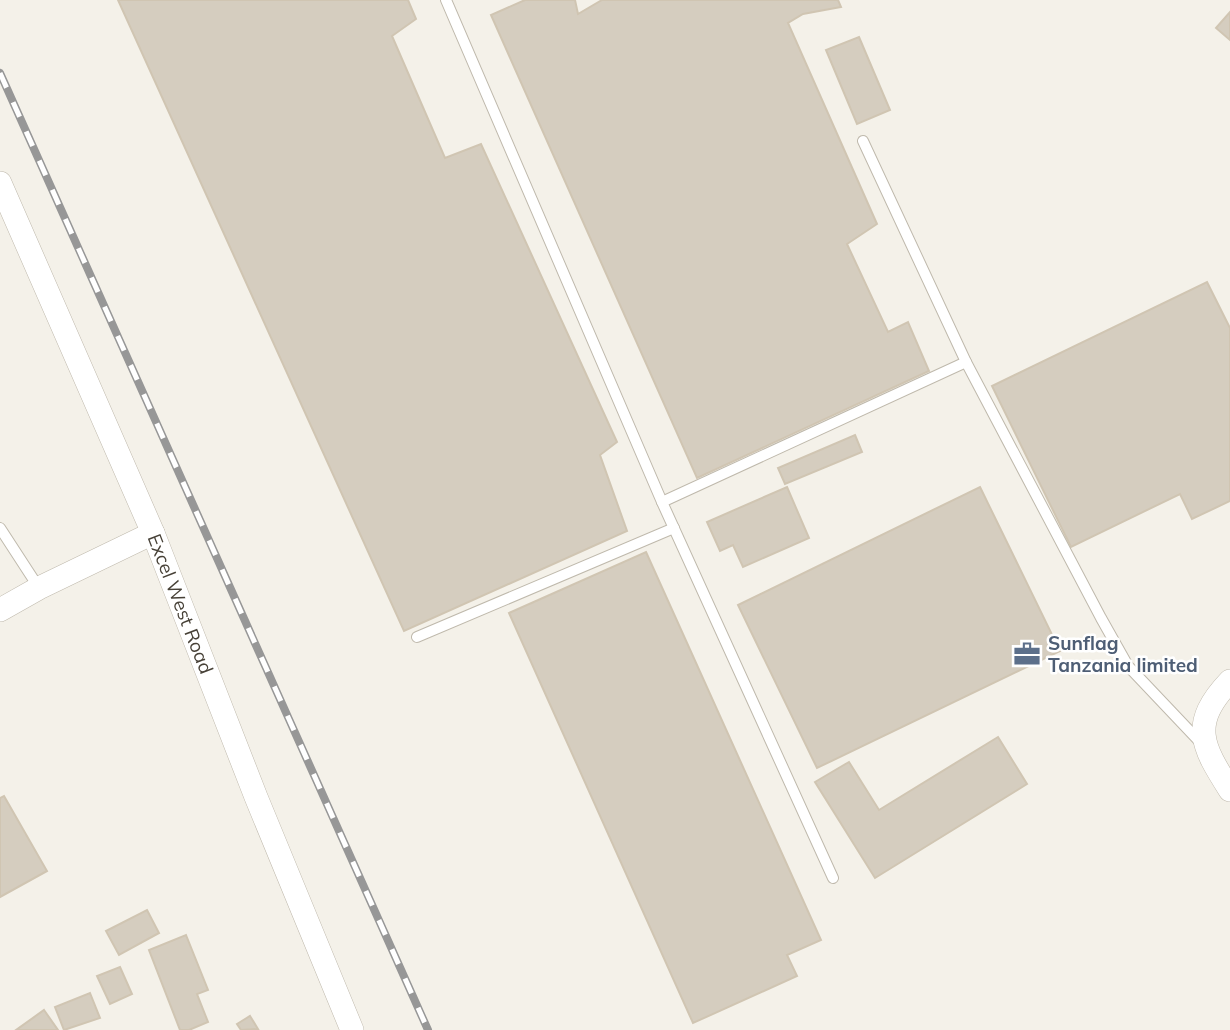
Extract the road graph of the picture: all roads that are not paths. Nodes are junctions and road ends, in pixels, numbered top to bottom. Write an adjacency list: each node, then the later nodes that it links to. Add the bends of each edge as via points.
1 (446, 0): 5 (lane)
2 (863, 141): 4 (lane)
3 (0, 183): 8 (street, Excel West Road)
4 (966, 362): 5 (lane); 13 (lane, via 1128,666)
5 (663, 502): 7 (lane)
6 (0, 528): 9 (lane)
7 (674, 528): 11 (lane); 15 (lane)
8 (153, 533): 9 (street); 16 (street, Excel West Road)
9 (39, 587): 10 (street)
10 (0, 610)
11 (417, 637)
12 (1230, 681): 13 (street, via 1212,700 1204,726)
13 (1205, 747): 14 (street)
14 (1230, 790)
15 (833, 878)
16 (352, 1030)

